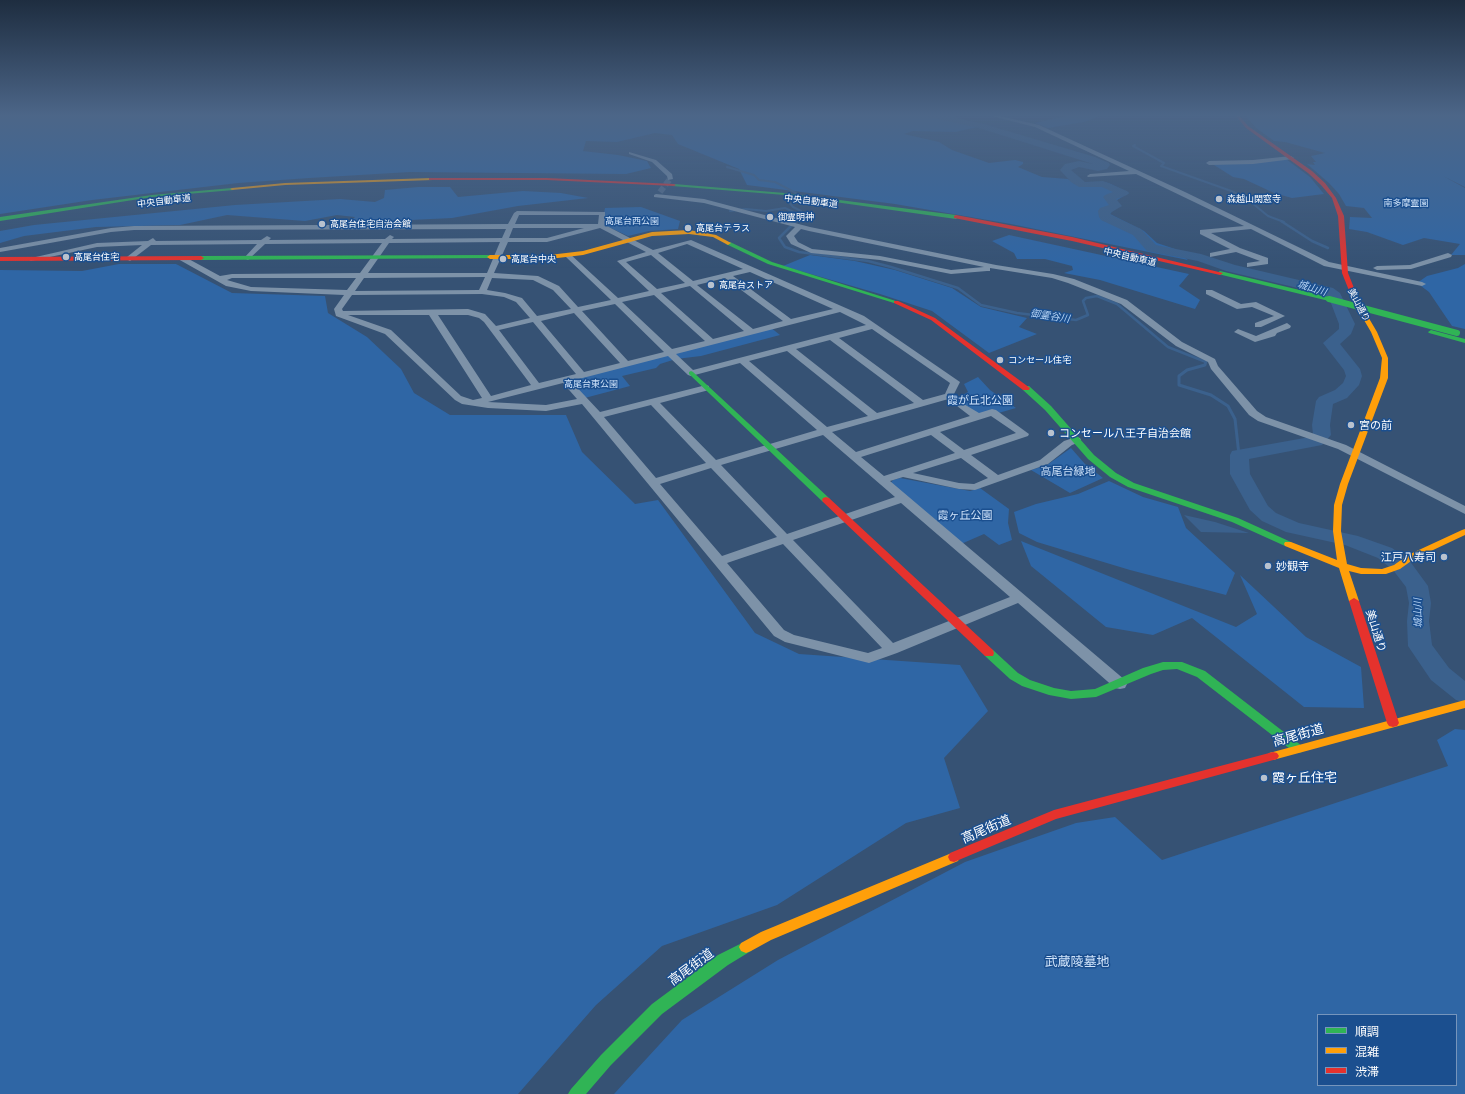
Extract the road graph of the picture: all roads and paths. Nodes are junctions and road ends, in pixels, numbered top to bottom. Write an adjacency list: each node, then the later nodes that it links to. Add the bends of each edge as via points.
1 (660, 166): 6 (street, via 670,175)
2 (1124, 166): 4 (street)
3 (1301, 166): 38 (main road, 美山通り, via 1323,184 1336,203 1340,216)
4 (1137, 172): 5 (street); 15 (street)
5 (1090, 176)
6 (670, 179)
7 (660, 192): 12 (street, via 656,196 704,201)
8 (784, 196): 9 (main road, 中央自動車道, via 693,186 596,181 487,178 380,180 277,184 199,191); 10 (main road, 中央自動車道, via 569,184 383,185 291,189 187,198); 51 (main road, 中央自動車道, via 954,217 1044,233 1160,258)
9 (0, 219)
10 (0, 224)
11 (601, 226): 14 (street); 14 (street, via 603,213 517,213); 18 (street, via 547,240); 19 (street)
12 (794, 226): 37 (street); 37 (street, via 790,236 795,244 811,251 880,258 951,272)
13 (396, 227): 14 (street); 17 (street); 20 (street)
14 (510, 227): 18 (street)
15 (1251, 227): 24 (street, via 1203,232); 38 (street, via 1320,261)
16 (168, 228): 17 (street); 21 (street); 23 (street, via 111,230)
17 (278, 228): 22 (street)
18 (505, 240): 20 (street); 31 (street)
19 (629, 240): 25 (street); 28 (main road); 88 (main road, via 652,234 676,232 714,236 770,263 910,307 933,319 1020,383 1038,398)
20 (386, 241): 22 (street); 30 (street)
21 (150, 242): 22 (street); 33 (street, via 104,244); 34 (street)
22 (264, 242): 29 (street)
23 (0, 250)
24 (1237, 250): 27 (street); 36 (street, via 1265,260)
25 (652, 252): 39 (street, via 688,242); 44 (street); 47 (street, via 621,261)
26 (1448, 254): 38 (street, via 1411,267)
27 (1213, 255)
28 (569, 256): 31 (main road); 50 (street)
29 (248, 258): 30 (main road); 35 (main road)
30 (375, 258): 31 (main road); 41 (street)
31 (497, 258): 40 (street)
32 (0, 259): 33 (main road)
33 (31, 259): 34 (main road)
34 (130, 259): 35 (main road)
35 (182, 259): 43 (street)
36 (1250, 265)
37 (996, 267): 91 (street, via 1063,278 1124,302 1174,341 1212,361 1214,367 1255,415 1270,423 1326,440)
38 (1344, 267): 45 (street); 91 (main road, 美山通り, via 1349,285 1383,351 1386,365 1384,378)
39 (750, 270): 42 (street); 52 (street)
40 (489, 275): 41 (street); 46 (street); 53 (street, via 515,275 542,280 556,288)
41 (362, 276): 43 (street, via 232,276); 49 (street)
42 (727, 276): 44 (street); 57 (street)
43 (218, 279): 49 (street, via 263,291)
44 (692, 283): 47 (street); 62 (street)
45 (1422, 284)
46 (482, 292): 49 (street); 56 (street, via 519,300)
47 (654, 292): 50 (street); 67 (street)
48 (1209, 292): 58 (street, via 1240,307 1253,304 1281,316)
49 (350, 293): 55 (street, via 338,310)
50 (616, 301): 53 (street); 69 (street)
51 (1328, 302): 64 (main road, 中央自動車道, bridge); 66 (main road, 中央自動車道)
52 (841, 309): 57 (street); 59 (street)
53 (576, 310): 56 (street); 71 (street)
54 (432, 312): 55 (street); 61 (street, via 474,313 487,320); 77 (street)
55 (339, 314): 81 (street, via 388,332 458,398)
56 (535, 319): 61 (street); 73 (street)
57 (789, 322): 62 (street)
58 (1258, 325)
59 (874, 326): 65 (street); 80 (street, via 955,382)
60 (1287, 326): 63 (street, via 1255,339)
61 (494, 329): 75 (street)
62 (751, 332): 67 (street)
63 (1238, 332)
64 (1461, 334)
65 (832, 337): 68 (street); 82 (street)
66 (1465, 341)
67 (711, 342): 69 (street)
68 (789, 348): 70 (street); 84 (street)
69 (670, 353): 71 (street); 72 (street)
70 (742, 360): 72 (street); 86 (street)
71 (626, 364): 73 (street)
72 (691, 373): 76 (main road)
73 (582, 375): 74 (street)
74 (565, 380): 75 (street); 78 (street)
75 (537, 387): 77 (street)
76 (706, 388): 79 (street); 89 (main road)
77 (488, 399): 81 (street)
78 (583, 401): 81 (street, via 546,408); 83 (street)
79 (653, 401): 83 (street); 93 (street)
80 (955, 401): 82 (street); 85 (street)
81 (473, 403)
82 (921, 403): 84 (street)
83 (598, 416): 97 (street)
84 (875, 416): 86 (street)
85 (978, 417): 87 (street); 90 (street, via 992,412 1024,434)
86 (824, 431): 89 (street); 92 (street)
87 (933, 431): 90 (street); 92 (street)
88 (1076, 440): 95 (street, via 1068,443 1044,462); 104 (main road, via 1104,469 1131,485 1235,520)
89 (770, 447): 93 (street); 100 (main road)
90 (964, 454): 94 (street); 95 (street)
91 (1355, 454): 99 (street); 104 (main road, 美山通り, via 1338,505 1336,531)
92 (853, 456): 96 (street)
93 (712, 464): 97 (street); 102 (street)
94 (903, 473): 95 (street, via 967,487); 96 (street)
95 (996, 479)
96 (882, 480): 98 (street)
97 (654, 482): 103 (street)
98 (904, 498): 100 (street); 105 (street)
99 (1465, 511)
100 (846, 518): 102 (street); 106 (main road)
101 (1465, 532): 104 (main road, via 1383,572 1361,571)
102 (784, 539): 103 (street); 107 (street)
103 (720, 561): 107 (street, via 779,633 790,640 869,658)
104 (1343, 566): 110 (main road, 美山通り)
105 (1019, 598): 106 (street); 108 (street)
106 (957, 624): 107 (street); 108 (main road, via 1000,665 1026,683 1072,695 1096,693)
107 (892, 650)
108 (1120, 684): 111 (main road, via 1147,671 1178,665 1201,674)
109 (1465, 704): 110 (main road, 高尾街道)
110 (1393, 723): 111 (main road, 高尾街道)
111 (1298, 749): 112 (main road, 高尾街道, via 1054,815 766,936 723,960 657,1009)
112 (576, 1094)

